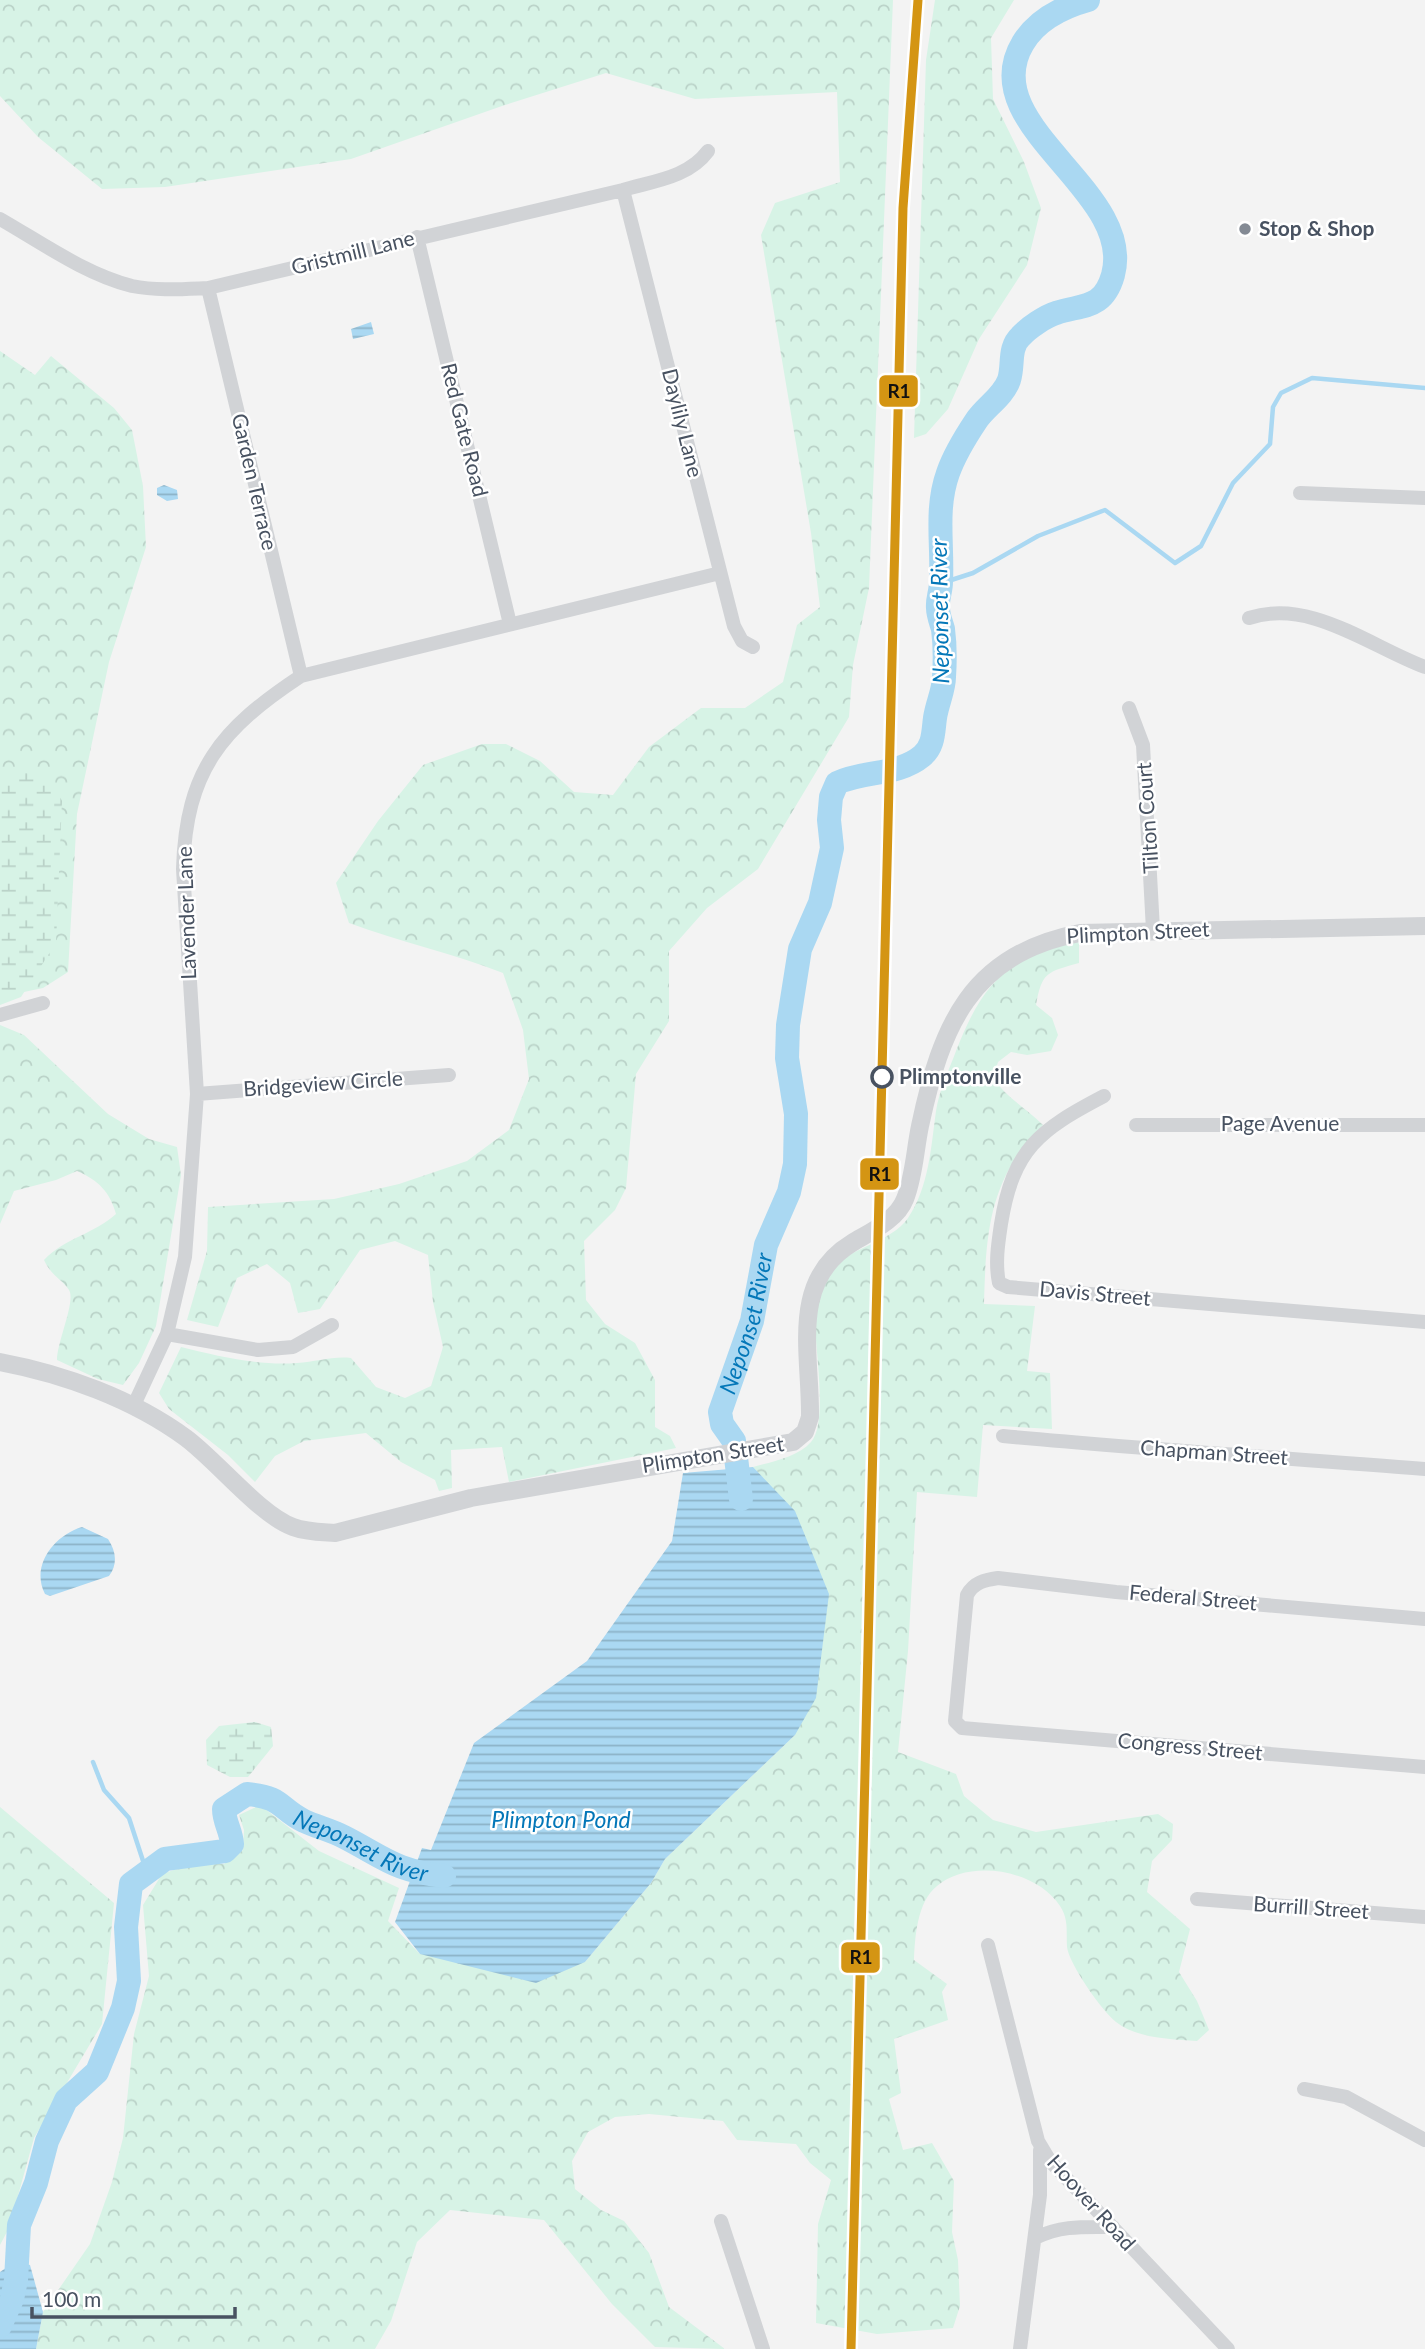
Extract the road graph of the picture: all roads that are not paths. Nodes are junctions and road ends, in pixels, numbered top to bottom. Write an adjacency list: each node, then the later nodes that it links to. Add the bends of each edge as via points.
1 (708, 151): 2 (street, Gristmill Lane, via 687,171)
2 (623, 190): 4 (street, Gristmill Lane); 8 (street, Daylily Lane)
3 (0, 219): 5 (street, Gristmill Lane, via 88,269 131,285)
4 (417, 237): 5 (street, Gristmill Lane); 10 (street, Red Gate Road)
5 (208, 288): 13 (street, Garden Terrace)
6 (1300, 493): 7 (street)
7 (1425, 498)
8 (720, 573): 10 (street, Lavender Lane); 11 (street, Daylily Lane, via 738,636)
9 (1249, 618): 12 (street, via 1278,612 1306,615)
10 (510, 624): 13 (street, Lavender Lane)
11 (753, 647)
12 (1425, 667)
13 (301, 676): 20 (street, Lavender Lane, via 229,734 212,755 188,807 183,869)
14 (1129, 708): 16 (street, Tilton Court, via 1143,745)
15 (1425, 926): 16 (street, Plimpton Street)
16 (1153, 930): 28 (street, Plimpton Street, via 1080,933 1036,944 1003,962 978,986 959,1014 931,1079 902,1205 831,1257 816,1279 808,1314 810,1412 806,1429 793,1442 471,1498 335,1533 314,1532 292,1527 185,1437)
17 (43, 1003): 18 (street)
18 (0, 1015)
19 (449, 1075): 20 (street, Bridgeview Circle)
20 (197, 1094): 26 (street, Lavender Lane, via 185,1257)
21 (1104, 1096): 24 (street, Davis Street, via 1056,1121 1018,1163 1005,1198 996,1268 999,1283)
22 (1136, 1125): 23 (street, Page Avenue)
23 (1425, 1125)
24 (1425, 1322)
25 (332, 1325): 26 (street, via 293,1347 258,1350)
26 (167, 1334): 28 (street, Lavender Lane)
27 (0, 1362): 28 (street, Plimpton Street, via 50,1372)
28 (133, 1407)
29 (1003, 1436): 30 (street, Chapman Street)
30 (1425, 1469)
31 (1425, 1619): 32 (street, Federal Street, via 999,1578 982,1581 967,1595)
32 (957, 1726): 33 (street, Congress Street)
33 (1425, 1767)
34 (1197, 1899): 35 (street, Burrill Street)
35 (1425, 1917)
36 (988, 1945): 39 (street, Hoover Road)
37 (1304, 2089): 38 (street, via 1346,2096)
38 (1425, 2140)
39 (1038, 2141): 41 (street, Hoover Road, via 1056,2169); 42 (street, via 1042,2161)
40 (721, 2221): 43 (street)
41 (1113, 2227): 42 (street, via 1078,2225); 45 (street, Hoover Road)
42 (1035, 2238): 44 (street)
43 (763, 2349)
44 (1020, 2349)
45 (1228, 2349)

